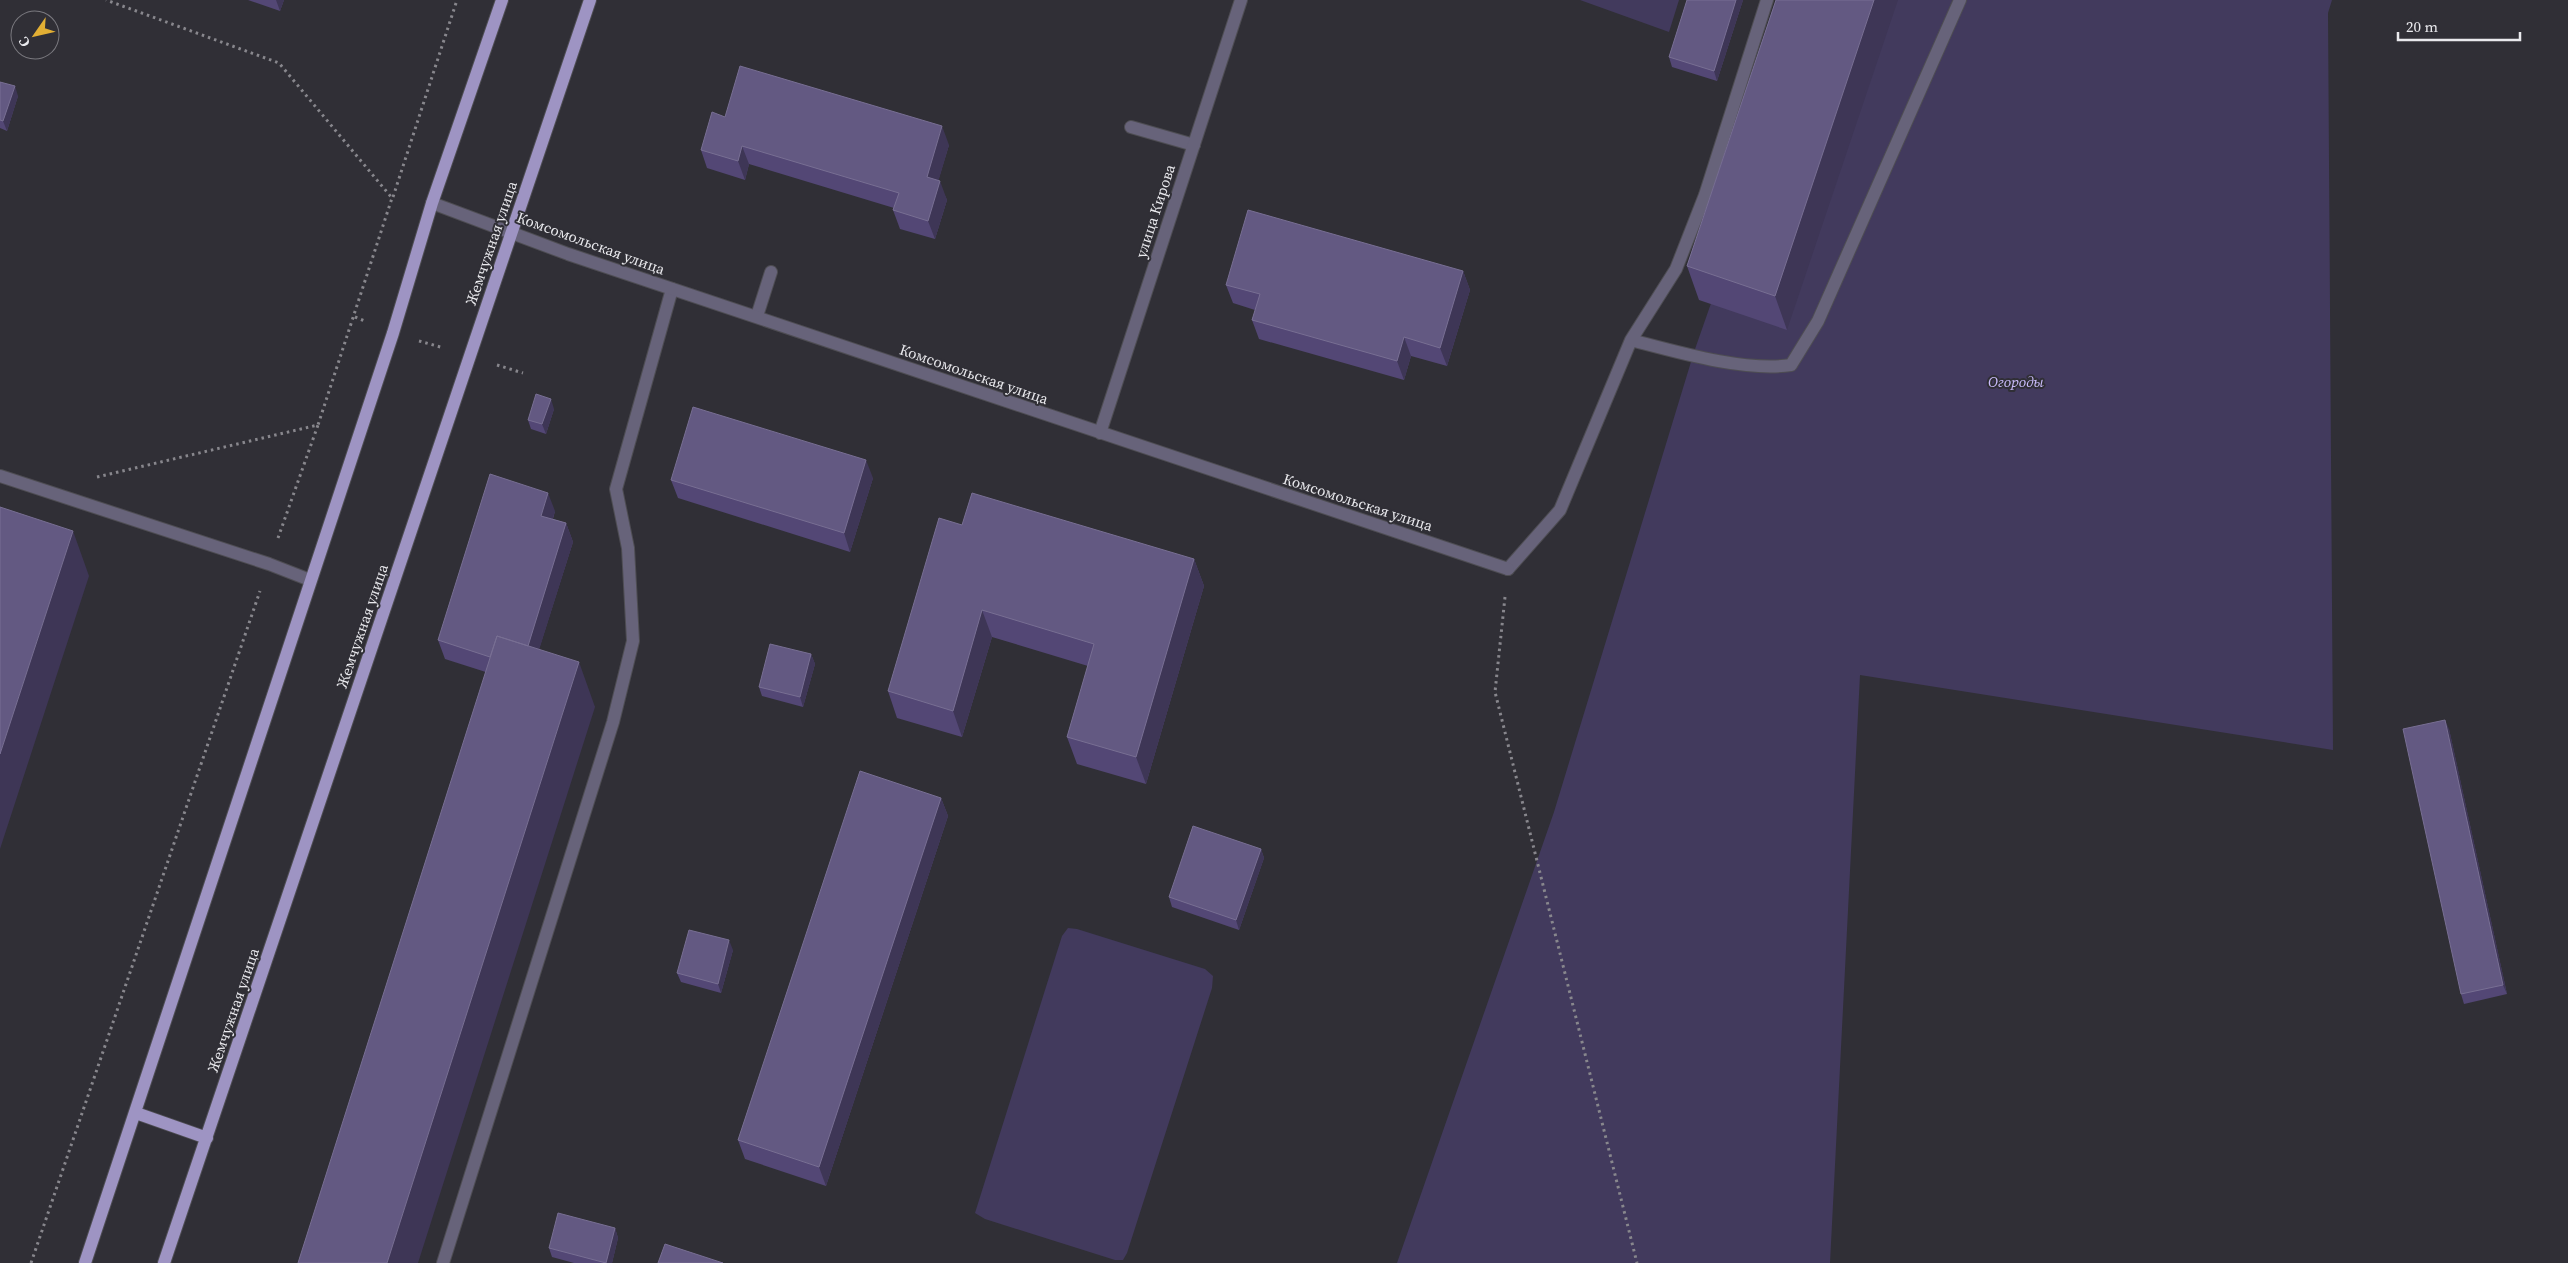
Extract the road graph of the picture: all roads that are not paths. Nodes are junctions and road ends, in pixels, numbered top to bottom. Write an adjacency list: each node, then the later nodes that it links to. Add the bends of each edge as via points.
1 (502, 0): 8 (main road)
2 (590, 0): 9 (main road, Жемчужная улица)
3 (1241, 0): 7 (street, улица Кирова)
4 (1767, 0): 13 (street, via 1705,195 1676,269)
5 (1960, 0): 13 (street, via 1818,322 1791,365 1769,368)
6 (1131, 127): 7 (street)
7 (1194, 145): 14 (street, улица Кирова)
8 (432, 203): 9 (street, Комсомольская улица); 16 (main road, via 393,333)
9 (512, 232): 11 (street, Комсомольская улица); 18 (main road, Жемчужная улица)
10 (771, 272): 12 (street)
11 (672, 289): 12 (street, Комсомольская улица); 21 (street, via 616,489 628,548 633,641 610,732)
12 (757, 316): 14 (street, Комсомольская улица)
13 (1631, 340): 14 (street, Комсомольская улица, via 1560,510 1508,569)
14 (1100, 433)
15 (0, 476): 16 (street)
16 (310, 580): 17 (main road)
17 (136, 1113): 18 (main road); 19 (main road)
18 (207, 1138): 20 (main road, Жемчужная улица)
19 (85, 1263)
20 (164, 1263)
21 (443, 1263)

